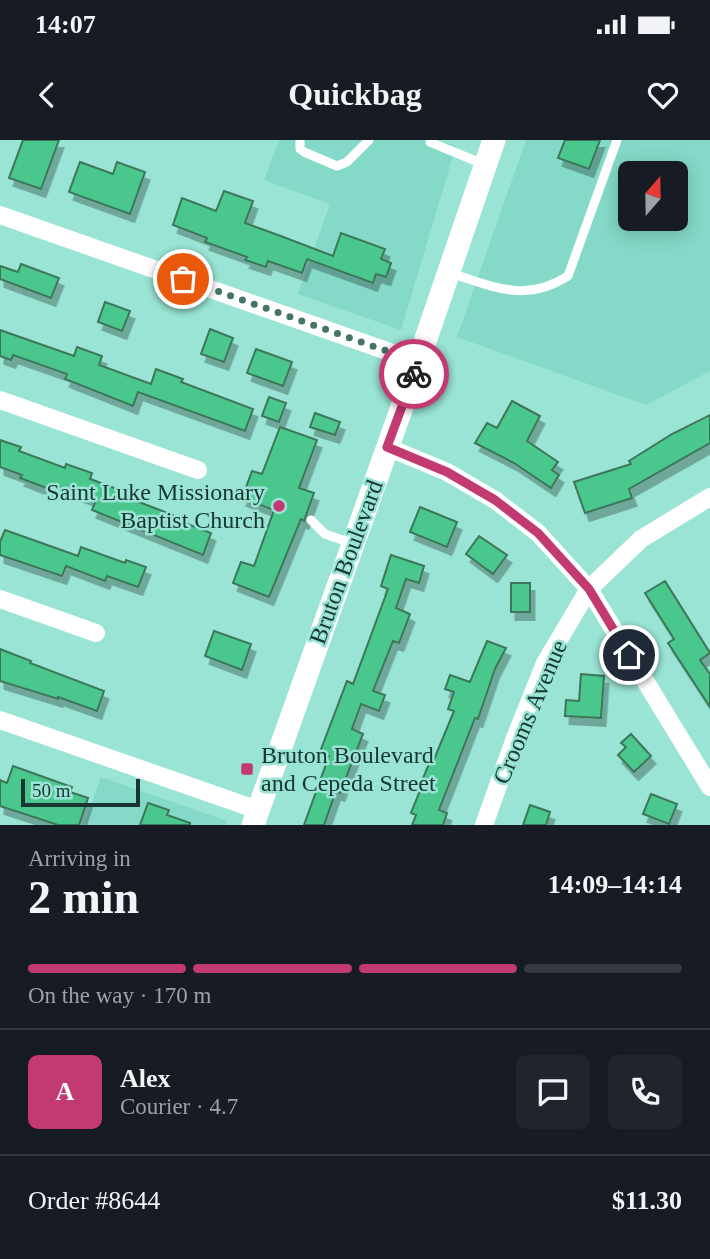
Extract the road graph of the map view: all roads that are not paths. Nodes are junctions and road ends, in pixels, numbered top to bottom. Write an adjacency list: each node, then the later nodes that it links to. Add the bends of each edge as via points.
1 (300, 140): 2 (lane, via 304,152 337,166)
2 (369, 140)
3 (494, 140): 6 (street, Bruton Boulevard)
4 (617, 140): 8 (lane, via 568,276 532,292 503,290)
5 (430, 142): 6 (lane)
6 (485, 164): 8 (street, Bruton Boulevard)
7 (0, 215): 9 (street)
8 (449, 273): 9 (street, Bruton Boulevard)
9 (418, 362): 11 (street, Bruton Boulevard)
10 (0, 400): 12 (street)
11 (387, 447): 15 (street, Bruton Boulevard); 16 (street, via 447,472 495,500 538,533)
12 (198, 470)
13 (710, 497): 16 (street, Crooms Avenue, via 641,539)
14 (311, 520): 15 (lane, via 325,534)
15 (353, 543): 21 (street, Bruton Boulevard)
16 (589, 589): 20 (street); 22 (street, Crooms Avenue, via 545,663)
17 (0, 599): 18 (street)
18 (96, 633)
19 (0, 720): 21 (street)
20 (710, 787)
21 (255, 817)
22 (484, 825)

